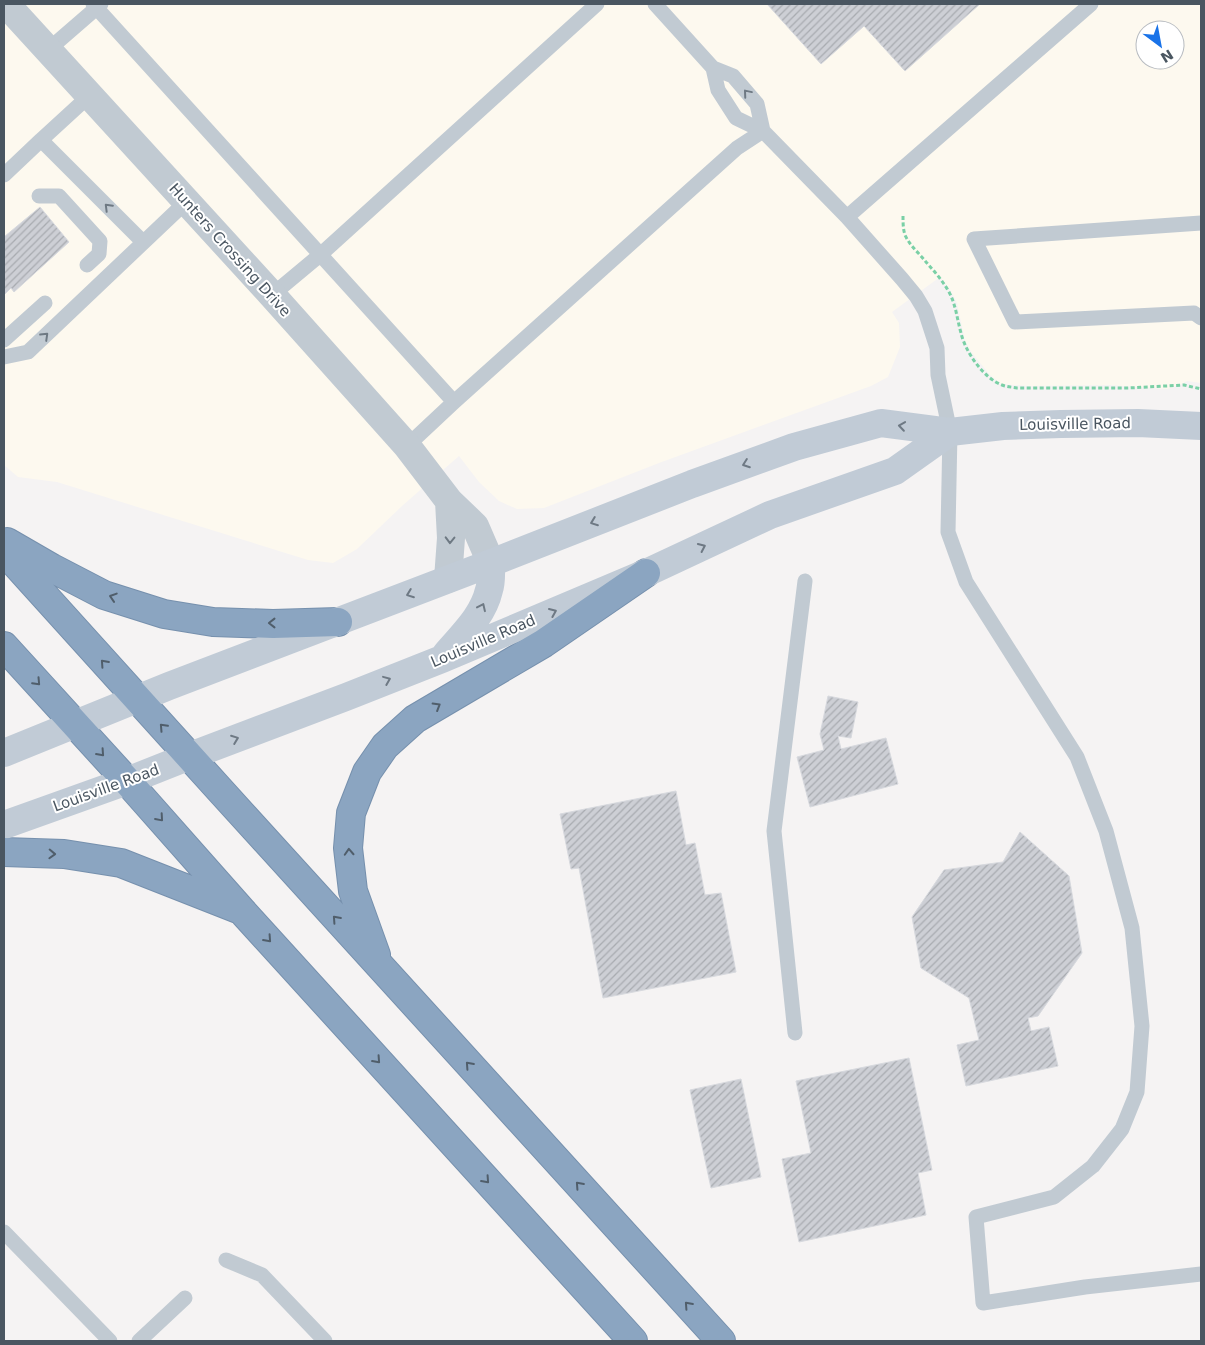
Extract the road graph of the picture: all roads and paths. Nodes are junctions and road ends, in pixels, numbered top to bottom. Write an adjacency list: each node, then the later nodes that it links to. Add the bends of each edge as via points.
1 (6, 4): 6 (street, Hunters Crossing Drive)
2 (597, 4): 17 (lane)
3 (655, 4): 7 (lane)
4 (1092, 4): 14 (lane)
5 (97, 5): 6 (lane); 17 (lane)
6 (48, 50): 8 (street, Hunters Crossing Drive)
7 (713, 68): 9 (lane, via 718,90 736,118); 9 (lane, one-way to 7, via 757,104 733,76)
8 (89, 96): 10 (lane); 13 (street, Hunters Crossing Drive)
9 (763, 131): 14 (lane); 26 (lane, via 736,148)
10 (41, 140): 11 (lane); 16 (lane, one-way to 10)
11 (4, 175)
12 (40, 196): 18 (lane, via 60,196 100,242 99,254)
13 (186, 202): 16 (lane); 19 (street, Hunters Crossing Drive)
14 (847, 217): 28 (lane, via 916,296 925,312 937,348 938,376)
15 (1201, 223): 21 (lane, via 974,239 1015,322 1194,313)
16 (143, 242): 23 (lane, one-way to 16, via 28,352)
17 (320, 255): 19 (lane); 26 (lane)
18 (87, 265)
19 (272, 295): 29 (street, Hunters Crossing Drive)
20 (45, 303): 22 (lane)
21 (1201, 318)
22 (4, 340)
23 (4, 357)
24 (1184, 385): 25 (path)
25 (1201, 389)
26 (454, 402): 29 (lane)
27 (1201, 426): 28 (main road, Louisville Road, via 1062,424)
28 (950, 432): 33 (main road, Louisville Road, one-way to 33, via 881,423 794,447); 34 (main road, Louisville Road, one-way to 28, via 770,515 895,471); 52 (lane, via 948,532 966,582 1077,757 1085,777 1106,831 1132,928 1142,1026 1137,1092 1122,1129 1093,1166 1054,1197 976,1218 983,1303)
29 (407, 446): 30 (street, Hunters Crossing Drive)
30 (449, 501): 33 (street, Hunters Crossing Drive, via 475,526); 35 (street, one-way to 35)
31 (4, 541): 37 (highway, one-way to 31, via 213,622 164,614 104,595)
32 (4, 551): 40 (highway, one-way to 32)
33 (491, 563): 35 (main road, Louisville Road); 39 (main road, one-way to 33, via 482,610 490,588)
34 (646, 573): 39 (main road, Louisville Road, one-way to 34); 48 (highway, one-way to 34, via 353,891 348,848 352,813 367,772 385,746 415,720 544,643)
35 (448, 579): 37 (main road, Louisville Road, one-way to 37)
36 (805, 580): 49 (lane, via 774,830)
37 (338, 622): 40 (main road, Louisville Road)
38 (4, 646): 41 (highway, one-way to 41)
39 (442, 658): 43 (main road, Louisville Road, one-way to 39)
40 (137, 699): 41 (main road, Louisville Road); 43 (highway, one-way to 40)
41 (75, 724): 42 (main road, Louisville Road); 44 (highway, one-way to 44)
42 (4, 753)
43 (190, 756): 44 (main road, Louisville Road); 48 (highway, one-way to 43)
44 (127, 781): 45 (main road, Louisville Road); 47 (highway, one-way to 47)
45 (4, 825)
46 (4, 852): 47 (highway, one-way to 47, via 64,854 121,863)
47 (242, 911): 57 (highway, one-way to 57)
48 (379, 966): 58 (highway, one-way to 48)
49 (795, 1033)
50 (4, 1232): 54 (lane)
51 (226, 1260): 56 (lane, via 262,1275)
52 (1201, 1274)
53 (186, 1298): 55 (lane)
54 (110, 1341)
55 (139, 1341)
56 (326, 1341)
57 (633, 1341)
58 (721, 1341)

